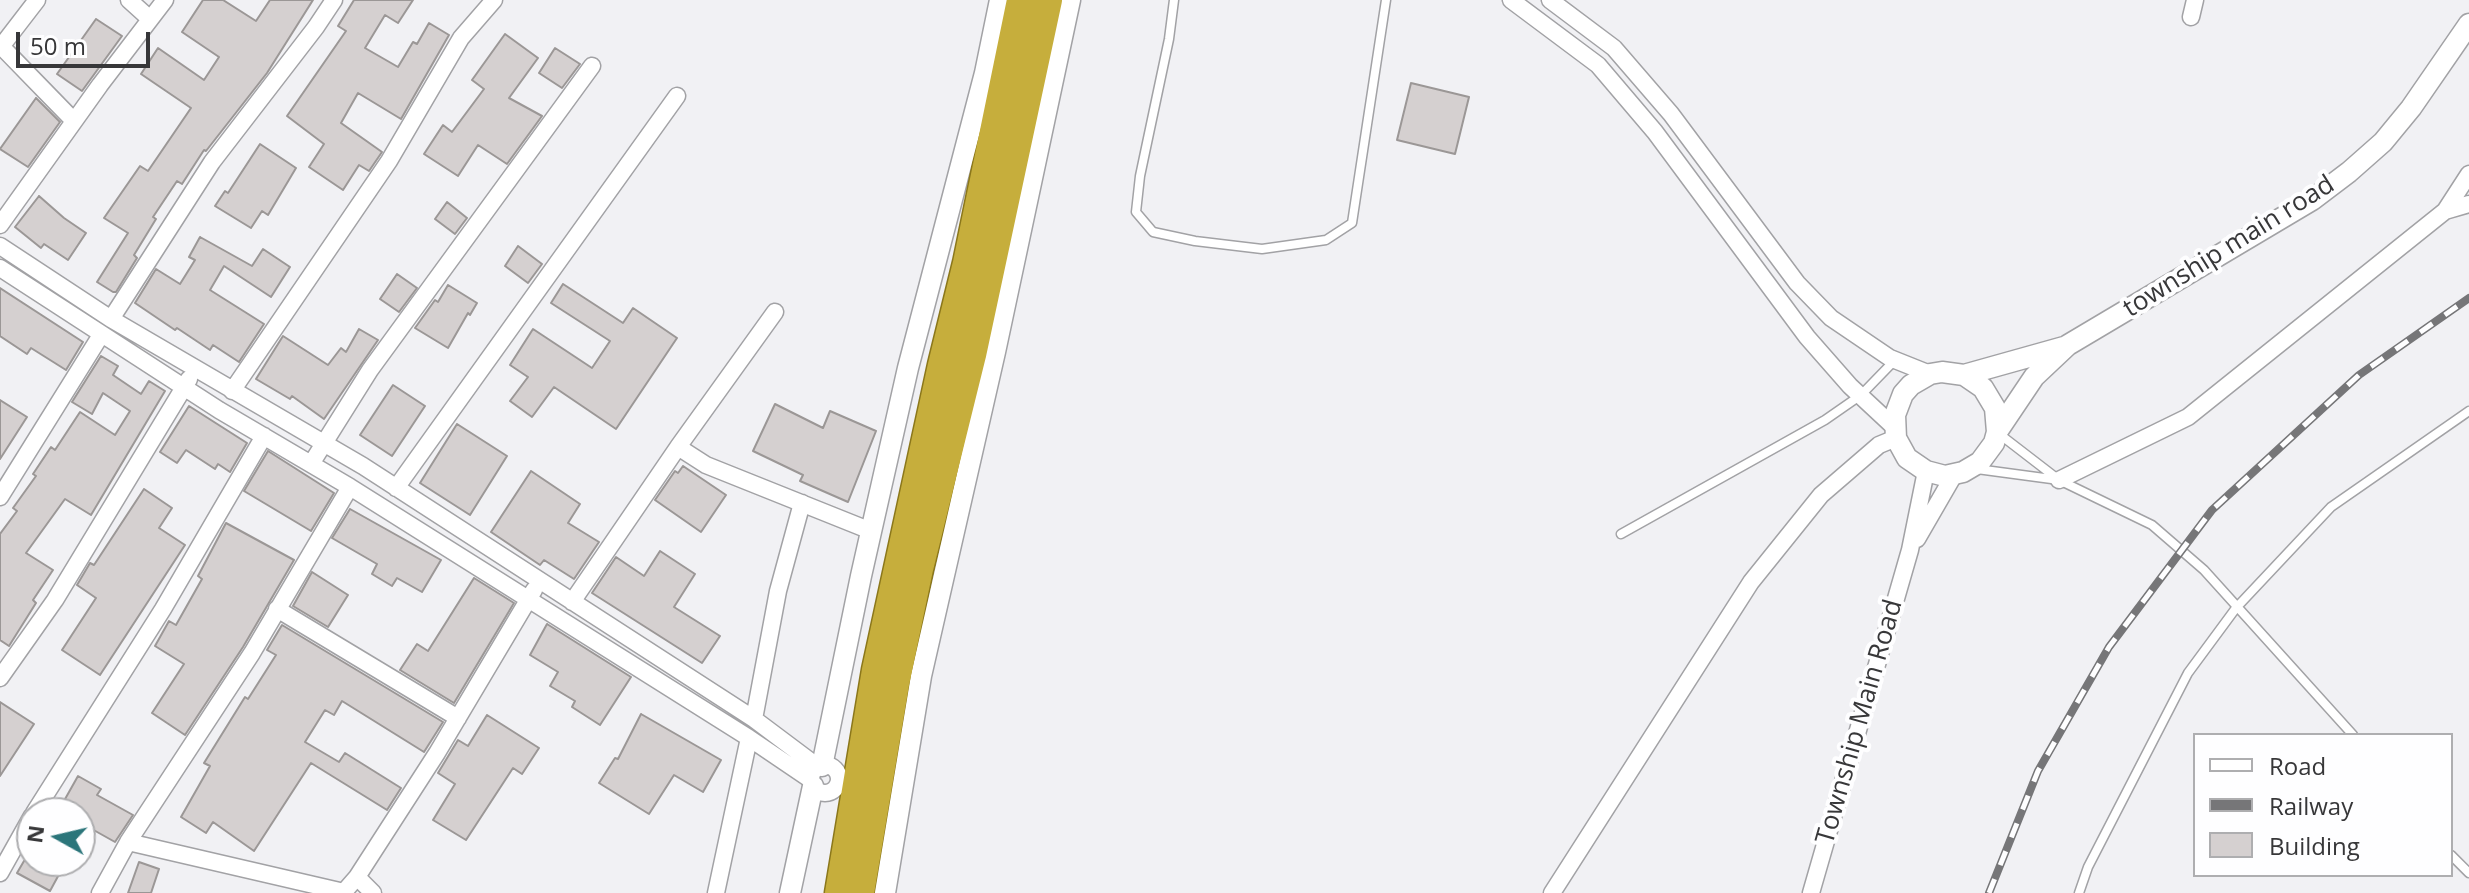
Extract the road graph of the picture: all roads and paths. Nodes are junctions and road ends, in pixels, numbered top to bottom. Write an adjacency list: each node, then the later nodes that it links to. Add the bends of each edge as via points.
1 (37, 0): 18 (street)
2 (129, 0): 16 (street)
3 (165, 0): 16 (street)
4 (334, 0): 29 (street, via 212,162)
5 (494, 0): 38 (street, via 461,38 389,161)
6 (1000, 0): 55 (street)
7 (1021, 0): 52 (highway, via 942,365)
8 (1048, 0): 32 (highway)
9 (1070, 0): 32 (street)
10 (1174, 0): 11 (lane, via 1136,212 1153,232 1262,249 1326,240 1352,223)
11 (1386, 0)
12 (1511, 0): 39 (street, via 1598,65 1655,132 1807,337)
13 (1550, 0): 33 (street, via 1614,48 1671,114 1797,283 1831,318)
14 (2195, 0): 15 (street)
15 (2191, 17)
16 (150, 19): 21 (street)
17 (2469, 24): 31 (street, township main road, via 2411,108 2349,172 2312,200)
18 (0, 46): 21 (street)
19 (592, 66): 44 (street, via 370,370)
20 (677, 96): 51 (street)
21 (74, 121): 25 (street)
22 (2469, 174): 24 (street)
23 (2469, 204): 24 (street)
24 (2445, 211): 49 (street, via 2188,417)
25 (0, 225)
26 (0, 246): 29 (street)
27 (0, 268): 30 (street)
28 (775, 312): 45 (street)
29 (111, 319): 34 (street)
30 (101, 335): 37 (street); 53 (street)
31 (2068, 345): 36 (street, township main road); 42 (street, township main road, via 2034,377)
32 (983, 354): 52 (highway)
33 (1896, 360): 35 (street); 39 (lane)
34 (194, 370): 37 (street); 38 (street)
35 (1930, 374): 36 (street, township main road); 41 (street, via 1903,394)
36 (1964, 375): 42 (street, via 1990,398)
37 (185, 387): 43 (street); 63 (street, via 55,600)
38 (232, 391): 44 (street)
39 (1861, 395): 41 (street); 56 (lane)
40 (2469, 411): 61 (lane, via 2331,507)
41 (1895, 432): 47 (street, via 1907,458); 85 (street, via 1821,495 1751,582)
42 (1997, 432): 48 (street, township main road, via 1988,453); 49 (lane)
43 (264, 436): 46 (street); 70 (street)
44 (324, 444): 46 (street); 51 (street)
45 (678, 447): 54 (street, via 706,465); 60 (street)
46 (311, 464): 50 (street)
47 (1926, 471): 48 (street, via 1945,476); 57 (street, Township Main Road)
48 (1963, 472): 49 (lane); 57 (street, Township Main Road)
49 (2059, 480): 61 (lane, via 2152,525 2204,570)
50 (350, 487): 59 (street); 62 (street)
51 (396, 488): 58 (street)
52 (938, 492): 69 (highway)
53 (0, 497)
54 (802, 503): 55 (street); 65 (street, via 778,591)
55 (871, 531): 68 (street)
56 (1621, 534)
57 (1910, 550): 86 (street, Township Main Road)
58 (541, 582): 59 (street); 60 (street)
59 (528, 599): 64 (street); 67 (street)
60 (572, 602): 65 (street)
61 (2236, 608): 66 (lane); 87 (lane, via 2188,673)
62 (277, 609): 64 (street); 71 (street)
63 (0, 678)
64 (458, 718): 76 (street)
65 (754, 719): 68 (street)
66 (2351, 733)
67 (749, 738): 68 (street); 80 (street)
68 (816, 775): 69 (street, via 820,792); 81 (street)
69 (867, 795): 82 (highway); 83 (highway); 84 (street)
70 (44, 797)
71 (128, 842): 77 (street); 78 (street)
72 (16, 844): 74 (street)
73 (2453, 857): 75 (lane)
74 (0, 873)
75 (2469, 873)
76 (357, 877): 77 (street); 79 (street)
77 (344, 892)
78 (100, 893)
79 (373, 893)
80 (716, 893)
81 (790, 893)
82 (839, 893)
83 (860, 893)
84 (885, 893)
85 (1552, 893)
86 (1811, 893)
87 (2079, 893)

